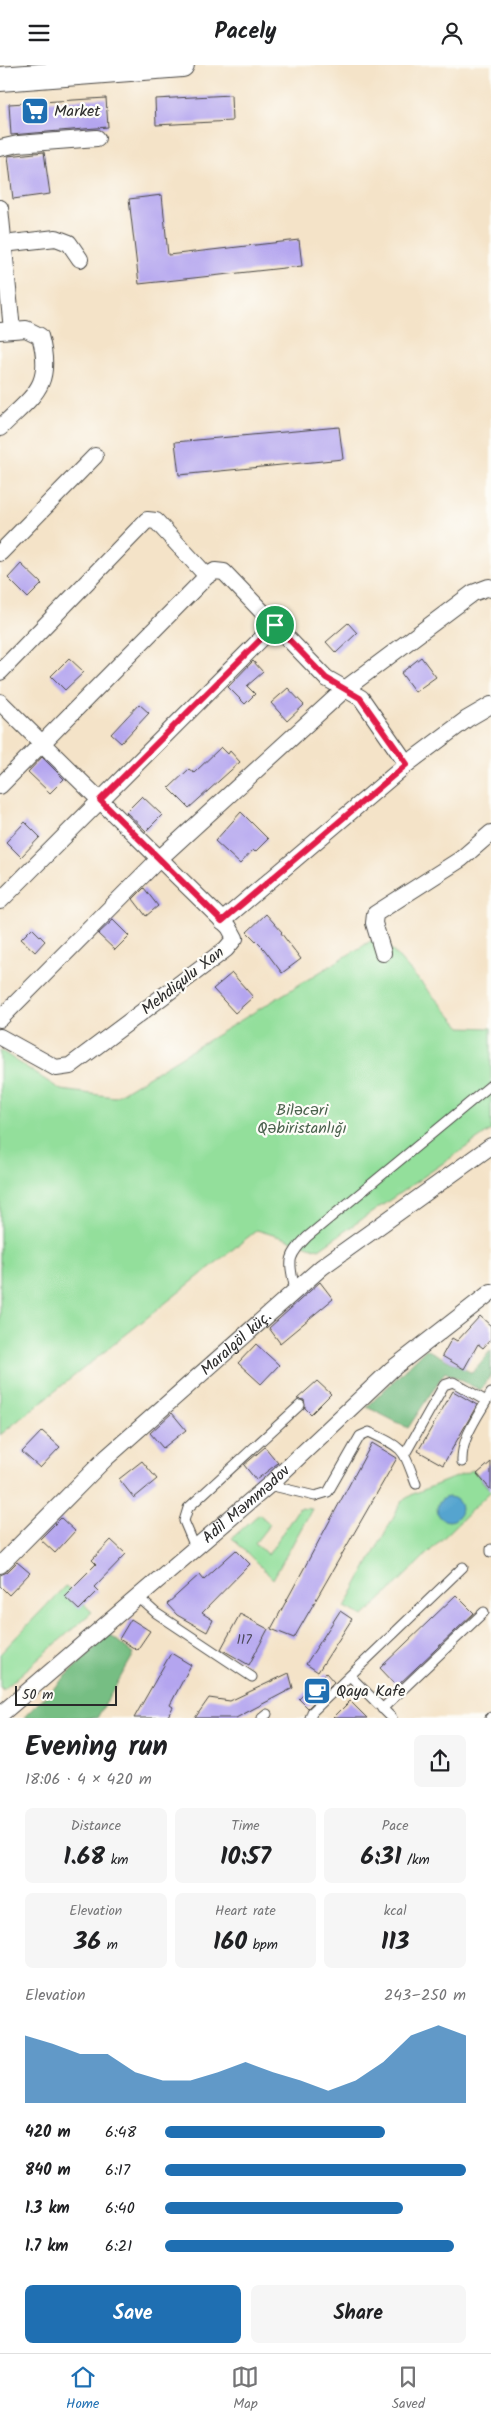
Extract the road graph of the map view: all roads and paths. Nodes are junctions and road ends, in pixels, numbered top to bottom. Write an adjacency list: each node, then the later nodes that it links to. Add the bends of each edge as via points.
1 (182, 65): 2 (main road)
2 (62, 70): 3 (main road)
3 (0, 79)
4 (97, 138): 5 (street)
5 (0, 148)
6 (0, 217): 7 (street)
7 (4, 244): 8 (street, via 56,238 69,243); 9 (street)
8 (80, 259)
9 (13, 330): 10 (street, via 40,337 45,355 45,374 37,391)
10 (0, 428)
11 (95, 456): 12 (street)
12 (0, 553)
13 (207, 576): 15 (street, via 215,571 224,571); 16 (street, via 156,521 147,520); 20 (street)
14 (491, 589): 17 (street, via 473,593)
15 (275, 625): 17 (street, via 326,678); 23 (street)
16 (0, 672)
17 (345, 689): 21 (street, via 360,698); 25 (street)
18 (0, 702): 20 (street, Mehdiqulu Xan)
19 (491, 705): 21 (street)
20 (42, 743): 22 (street); 23 (street, Mehdiqulu Xan)
21 (407, 764): 27 (street)
22 (0, 786)
23 (100, 800): 25 (street, Mehdiqulu Xan); 26 (street)
24 (491, 833): 28 (street, via 461,859 375,914 374,923)
25 (159, 859): 27 (street, Mehdiqulu Xan); 29 (street)
26 (0, 901)
27 (222, 921): 30 (street, Mehdiqulu Xan, via 234,938 226,949 70,1067 56,1068)
28 (384, 953)
29 (0, 1019)
30 (0, 1037)
31 (491, 1085): 33 (lane, via 292,1252 290,1263)
32 (491, 1145): 33 (street, Maralgöl küç., via 322,1267)
33 (295, 1291): 42 (street, Maralgöl küç., via 106,1458)
34 (491, 1292): 40 (street, Adil Məmmədov, via 392,1369)
35 (489, 1397): 37 (lane, via 453,1382 444,1385); 38 (lane, via 461,1450)
36 (300, 1405): 41 (lane, via 188,1508 184,1521)
37 (405, 1454): 39 (lane); 40 (lane, via 398,1446 369,1432 364,1433 328,1492 323,1495)
38 (462, 1462)
39 (416, 1484)
40 (269, 1485): 41 (street, Adil Məmmədov)
41 (195, 1547): 44 (street, Adil Məmmədov)
42 (0, 1565)
43 (463, 1567): 46 (lane)
44 (137, 1596): 47 (lane, via 156,1613); 49 (street, Adil Məmmədov)
45 (484, 1612): 48 (lane)
46 (350, 1676): 48 (lane); 50 (lane, via 312,1712)
47 (252, 1677)
48 (382, 1709): 51 (lane)
49 (0, 1715)
50 (310, 1718)
51 (392, 1718)

